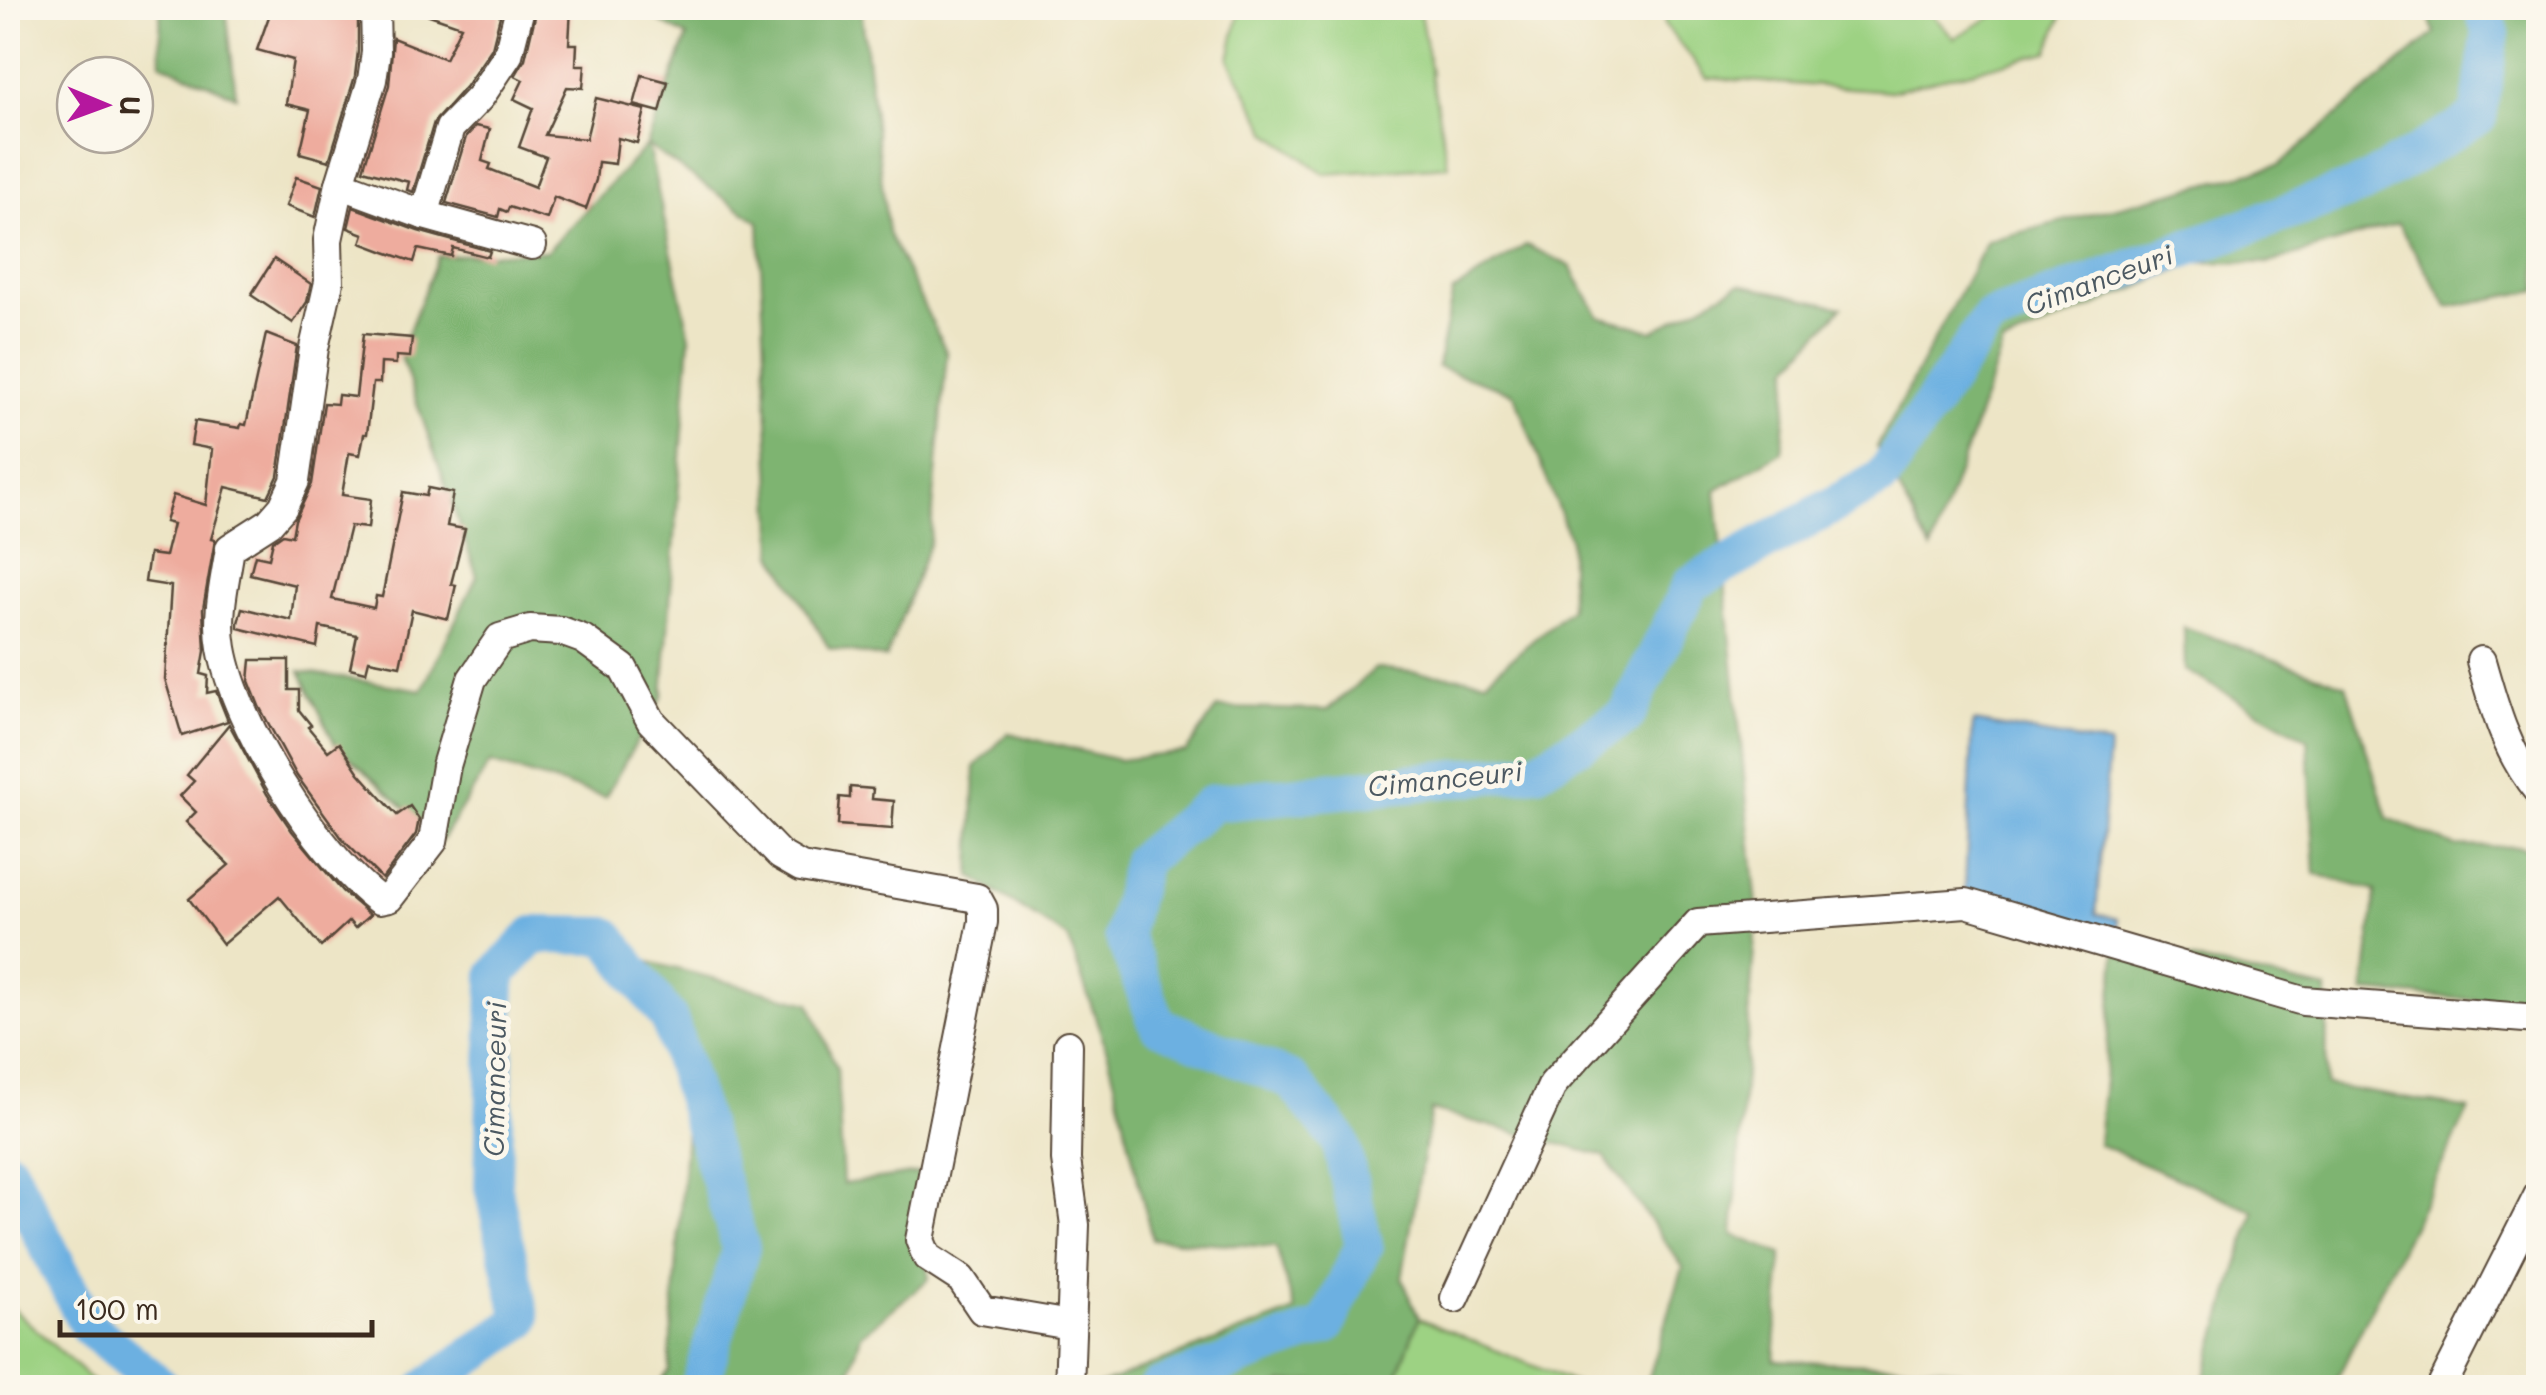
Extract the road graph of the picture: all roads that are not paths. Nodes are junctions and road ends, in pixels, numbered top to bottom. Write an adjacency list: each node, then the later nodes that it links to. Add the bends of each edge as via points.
1 (375, 8): 3 (street, via 372,80)
2 (520, 8): 4 (street, via 508,55 450,128)
3 (340, 184): 4 (street); 12 (street, via 295,481 270,522 230,548 220,613 222,648 265,759 362,888 379,900 390,898 432,841 472,678 500,638 561,631 623,668 652,721 780,855 801,867 977,898 983,922 920,1240 926,1257 961,1279 982,1310)
4 (424, 215): 5 (street)
5 (532, 245)
6 (2481, 661): 7 (street, via 2498,720)
7 (2538, 791)
8 (2538, 1020): 11 (street, via 2303,1001 1966,903 1698,923 1553,1084)
9 (1068, 1045): 12 (street, via 1066,1160 1076,1225)
10 (2538, 1196): 14 (street)
11 (1455, 1298)
12 (1070, 1325): 13 (street)
13 (1069, 1388)
14 (2441, 1388)

